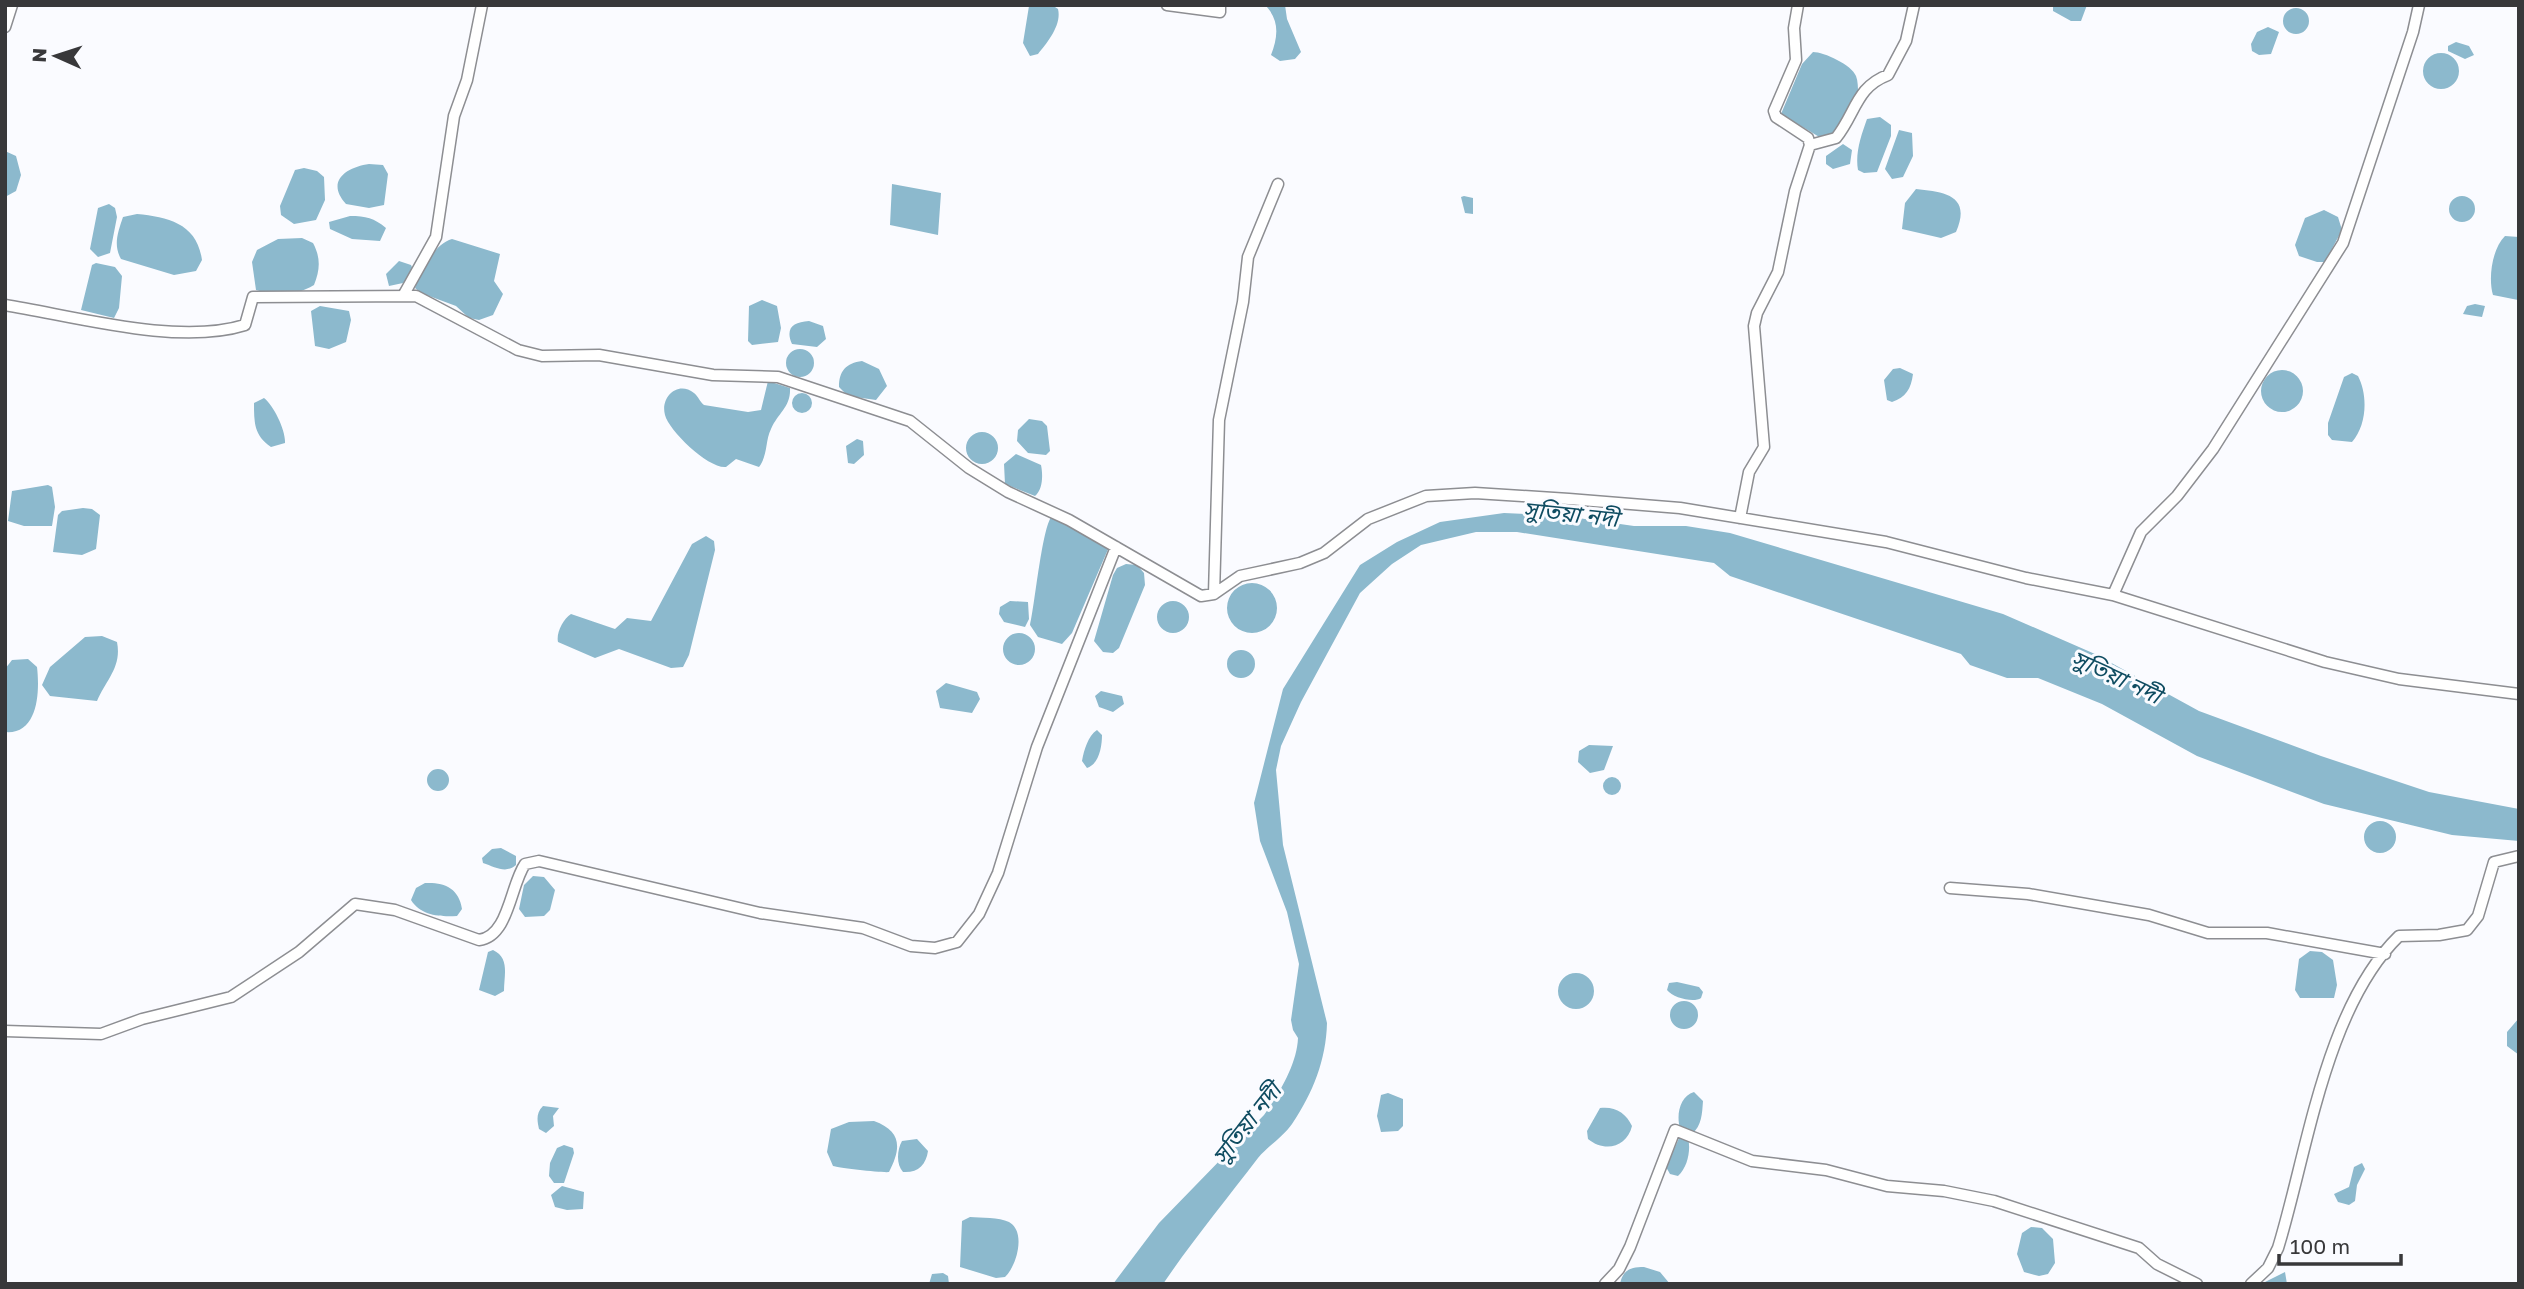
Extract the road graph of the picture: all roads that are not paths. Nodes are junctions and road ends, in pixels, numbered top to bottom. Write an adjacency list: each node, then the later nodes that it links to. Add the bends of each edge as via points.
1 (12, 5): 8 (street)
2 (482, 5): 11 (street, via 447,147 436,237)
3 (1167, 5): 4 (street, via 1220,12)
4 (1220, 5)
5 (1798, 5): 9 (street, via 1796,60 1774,111 1808,138)
6 (1914, 5): 9 (street, via 1906,41 1888,75 1863,90 1836,138)
7 (2419, 5): 16 (street, via 2343,243 2213,449 2177,496 2141,532)
8 (5, 27)
9 (1810, 145): 13 (street, via 1778,272 1754,326 1764,447 1749,472)
10 (1278, 184): 15 (street, via 1248,257 1219,420)
11 (403, 296): 12 (street, via 253,297 244,325 225,331 136,329); 14 (street, via 416,296 518,350 542,356 599,355 713,375 778,377 910,421 1007,492)
12 (5, 305)
13 (1740, 518): 15 (street, via 1569,499 1475,493 1426,496 1368,519 1324,554 1240,576); 16 (street, via 1886,542)
14 (1116, 547): 15 (street, via 1201,596); 21 (street, via 1037,747 998,873 979,914 957,942 934,948 911,946 863,928 760,913 539,861 525,864 517,875 497,933 488,939 479,940 395,910 355,904 299,952 231,996 101,1034)
15 (1214, 594)
16 (2113, 595): 17 (street, via 2325,662 2399,679)
17 (2519, 694)
18 (2519, 856): 20 (street, via 2494,862 2477,916 2467,930 2399,936)
19 (1950, 888): 20 (street, via 2028,894 2149,915 2208,933 2267,933)
20 (2385, 954): 24 (street, via 2359,992 2328,1063 2278,1248 2268,1268)
21 (5, 1031)
22 (1605, 1284): 23 (street, via 1630,1247 1675,1130 1752,1161 1994,1201 2139,1248 2157,1264)
23 (2197, 1284)
24 (2250, 1284)

